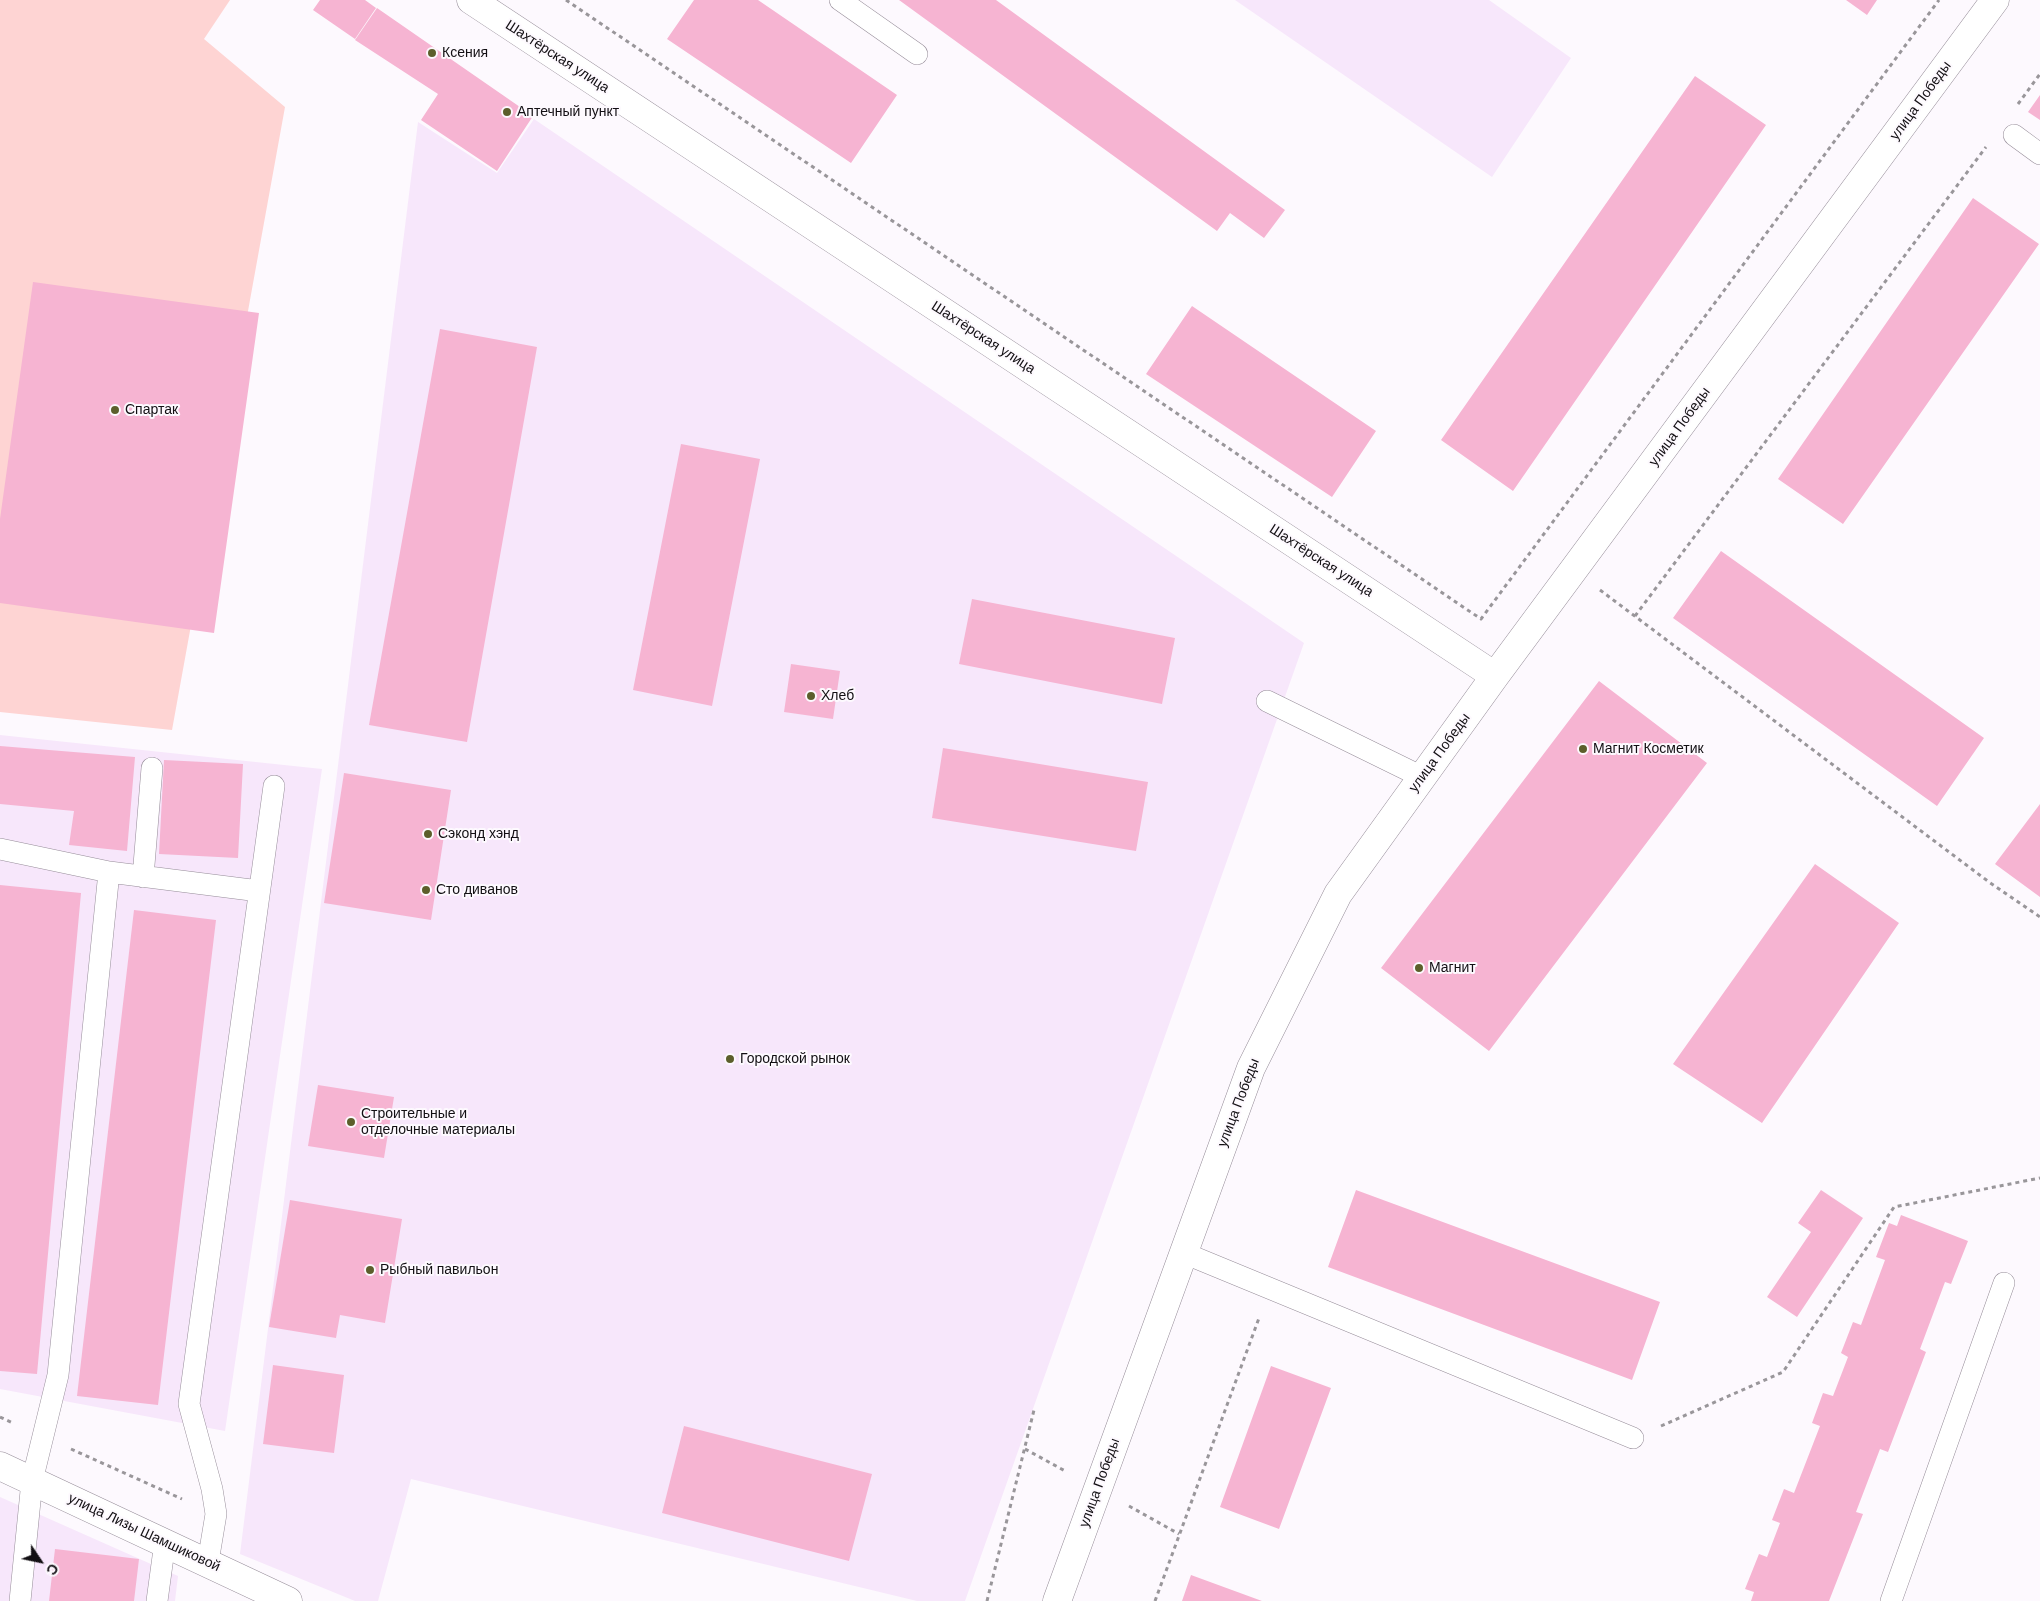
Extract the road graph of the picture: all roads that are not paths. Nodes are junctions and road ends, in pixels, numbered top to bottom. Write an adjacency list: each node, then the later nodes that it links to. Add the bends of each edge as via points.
1 (471, 0): 7 (street, Шахтёрская улица)
2 (840, 0): 4 (lane)
3 (1995, 0): 7 (street, улица Победы)
4 (917, 54)
5 (2014, 136): 6 (lane)
6 (2040, 154)
7 (1495, 676): 10 (street, улица Победы)
8 (1267, 701): 10 (lane)
9 (152, 768): 14 (lane)
10 (1422, 778): 16 (street, улица Победы, via 1338,894 1255,1059)
11 (274, 786): 15 (lane)
12 (0, 849): 13 (lane)
13 (109, 872): 14 (lane); 20 (lane, via 58,1374)
14 (143, 877): 15 (lane)
15 (259, 891): 22 (lane, via 189,1404 216,1514)
16 (1184, 1253): 18 (lane); 27 (street, улица Победы)
17 (2004, 1283): 23 (lane)
18 (1633, 1438)
19 (0, 1466): 20 (street, улица Лизы Шамшиковой)
20 (32, 1481): 21 (street, улица Лизы Шамшиковой); 24 (lane)
21 (165, 1542): 22 (street, улица Лизы Шамшиковой); 25 (lane)
22 (208, 1562): 26 (street, улица Лизы Шамшиковой)
23 (1895, 1600)
24 (20, 1601)
25 (157, 1601)
26 (288, 1601)
27 (1057, 1601)

